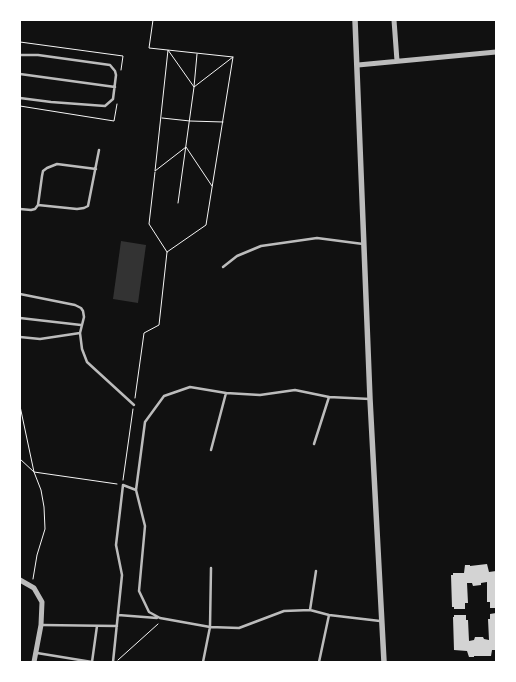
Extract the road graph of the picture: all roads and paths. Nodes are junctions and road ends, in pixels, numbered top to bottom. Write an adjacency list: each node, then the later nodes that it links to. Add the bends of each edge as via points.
1 (153, 20): 4 (path, via 149,48)
2 (355, 20): 10 (street)
3 (394, 20): 9 (street)
4 (168, 50): 6 (path); 13 (path); 15 (path)
5 (496, 52): 9 (street)
6 (197, 53): 8 (path); 13 (path)
7 (20, 55): 12 (lane, via 110,65 115,71)
8 (233, 57): 13 (path); 17 (path)
9 (397, 61): 10 (street)
10 (358, 65): 26 (street)
11 (20, 74): 12 (lane)
12 (115, 87): 14 (lane, via 111,102 101,106)
13 (194, 88): 16 (path)
14 (20, 98)
15 (162, 118): 16 (path); 21 (path)
16 (190, 121): 17 (path); 18 (path)
17 (223, 122): 22 (path)
18 (186, 147): 21 (path); 22 (path); 23 (path)
19 (99, 150): 20 (lane)
20 (96, 168): 24 (lane, via 57,164 47,168 43,171); 24 (lane, via 88,206)
21 (155, 171): 27 (path, via 149,224)
22 (212, 186): 27 (path, via 206,225)
23 (178, 203)
24 (38, 205): 25 (lane, via 31,210)
25 (20, 208)
26 (364, 245): 28 (lane, via 317,238 261,246); 36 (street)
27 (167, 252): 37 (path, via 159,325 144,333)
28 (222, 267)
29 (20, 294): 31 (lane, via 81,308 84,318)
30 (20, 318): 31 (lane)
31 (81, 325): 32 (lane)
32 (80, 333): 33 (lane, via 40,339); 37 (lane, via 87,362)
33 (20, 337)
34 (226, 393): 35 (lane, via 260,395 295,390); 40 (lane); 44 (lane, via 190,387 164,396 145,422)
35 (329, 397): 36 (lane); 39 (lane)
36 (370, 399): 53 (street)
37 (134, 405): 43 (path)
38 (20, 406): 42 (path)
39 (314, 444)
40 (211, 450)
41 (20, 459): 42 (path)
42 (34, 472): 43 (path); 48 (path, via 41,490 45,529 32,576)
43 (122, 485): 44 (lane); 50 (lane, via 116,545 122,575)
44 (136, 490): 52 (lane, via 146,526 139,591 149,612)
45 (211, 568): 57 (lane)
46 (316, 571): 49 (lane)
47 (20, 580): 48 (street)
48 (34, 588): 54 (street, via 42,602)
49 (310, 610): 51 (lane); 57 (lane, via 284,611 239,628)
50 (118, 615): 52 (lane); 56 (lane)
51 (329, 615): 53 (lane); 63 (lane)
52 (164, 619): 57 (lane); 61 (path)
53 (382, 622): 64 (street)
54 (41, 625): 55 (lane); 58 (street)
55 (97, 626): 56 (lane); 60 (lane)
56 (117, 626): 61 (lane)
57 (210, 627): 62 (lane)
58 (37, 653): 59 (street); 60 (lane)
59 (34, 662)
60 (92, 662)
61 (114, 662)
62 (203, 662)
63 (319, 662)
64 (384, 662)

